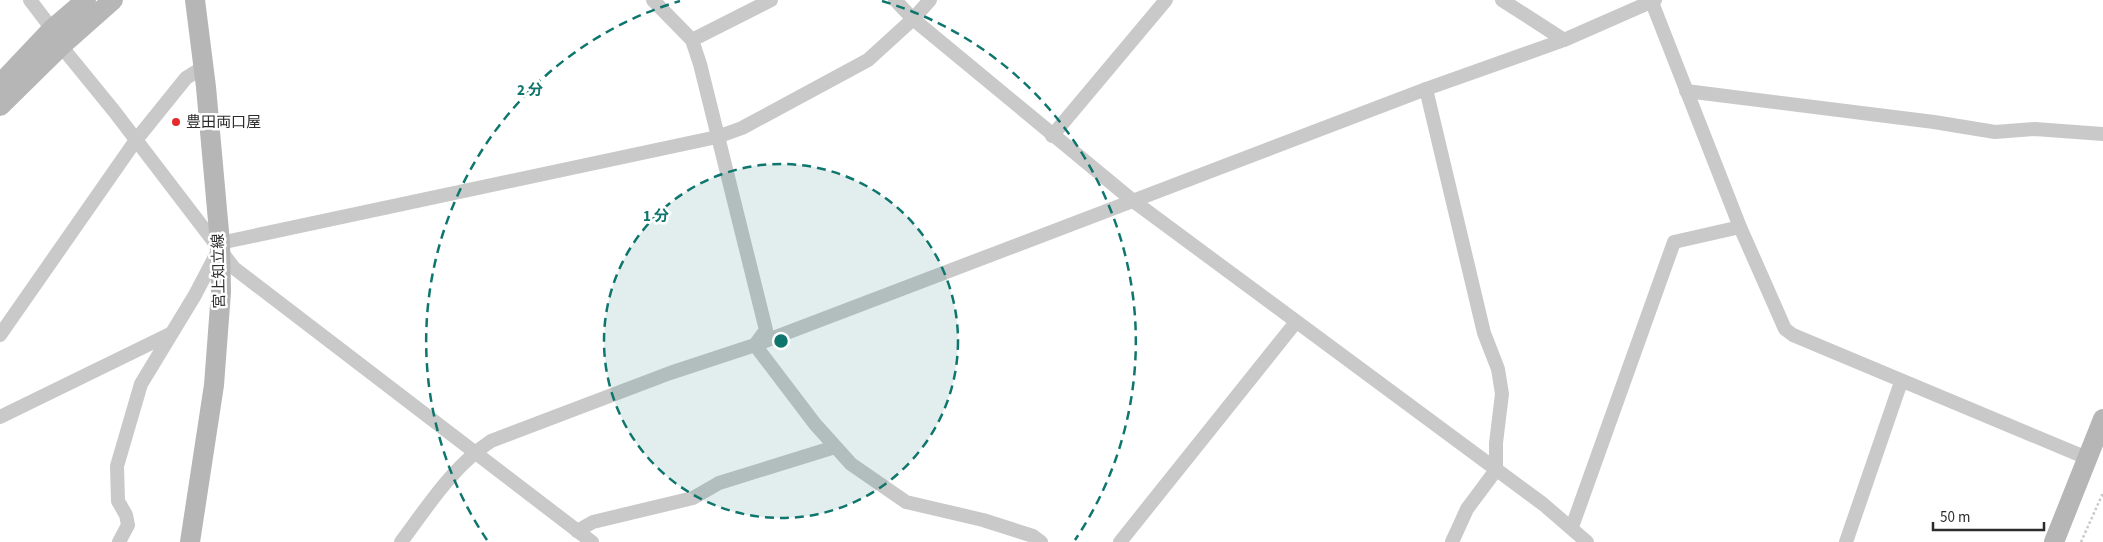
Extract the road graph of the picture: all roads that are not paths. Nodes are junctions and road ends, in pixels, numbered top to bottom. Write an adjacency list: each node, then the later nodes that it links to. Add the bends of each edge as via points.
1 (30, 0): 13 (street)
2 (86, 0): 13 (main road)
3 (113, 0): 13 (main road)
4 (195, 0): 16 (main road, 宮上知立線)
5 (653, 0): 14 (street)
6 (771, 0): 14 (street)
7 (895, 0): 12 (street)
8 (930, 0): 12 (street)
9 (1166, 0): 22 (street)
10 (1502, 0): 15 (street)
11 (1652, 1): 15 (street); 19 (street)
12 (913, 19): 22 (street); 23 (street, via 868,60 742,128)
13 (56, 37): 17 (main road); 20 (main road); 24 (street)
14 (692, 40): 23 (street)
15 (1564, 40): 18 (street)
16 (202, 68): 24 (street, via 186,78); 27 (main road, 宮上知立線)
17 (0, 84)
18 (1426, 89): 25 (street); 38 (street, via 1484,333 1498,369 1502,394)
19 (1686, 92): 21 (street, via 1995,132 2035,129); 26 (street)
20 (0, 106)
21 (2103, 134)
22 (1052, 136): 25 (street)
23 (718, 137): 27 (street); 31 (street, via 766,330)
24 (136, 140): 27 (street); 30 (street)
25 (1132, 200): 28 (street); 31 (street)
26 (1740, 227): 32 (street, via 1785,329); 39 (street, via 1674,242)
27 (220, 246): 29 (street); 36 (street, via 234,268); 42 (main road, 宮上知立線, via 221,292 214,385)
28 (1296, 322): 38 (street); 46 (street)
29 (171, 334): 33 (street); 41 (street, via 141,384 117,466 118,501 128,524)
30 (0, 335)
31 (755, 345): 35 (street); 36 (street, via 670,373 491,441)
32 (1901, 382): 37 (street); 49 (street)
33 (0, 417)
34 (2103, 419): 37 (main road)
35 (835, 447): 40 (street, via 719,483 693,498 592,522); 45 (street, via 851,464 906,502 983,520 1033,536)
36 (474, 452): 40 (street); 43 (street)
37 (2087, 458): 50 (main road)
38 (1496, 470): 39 (street); 47 (street, via 1467,509)
39 (1572, 527): 48 (street)
40 (577, 531): 44 (street)
41 (119, 542)
42 (190, 542)
43 (401, 542)
44 (592, 542)
45 (1041, 542)
46 (1120, 542)
47 (1452, 542)
48 (1588, 542)
49 (1846, 542)
50 (2054, 542)

